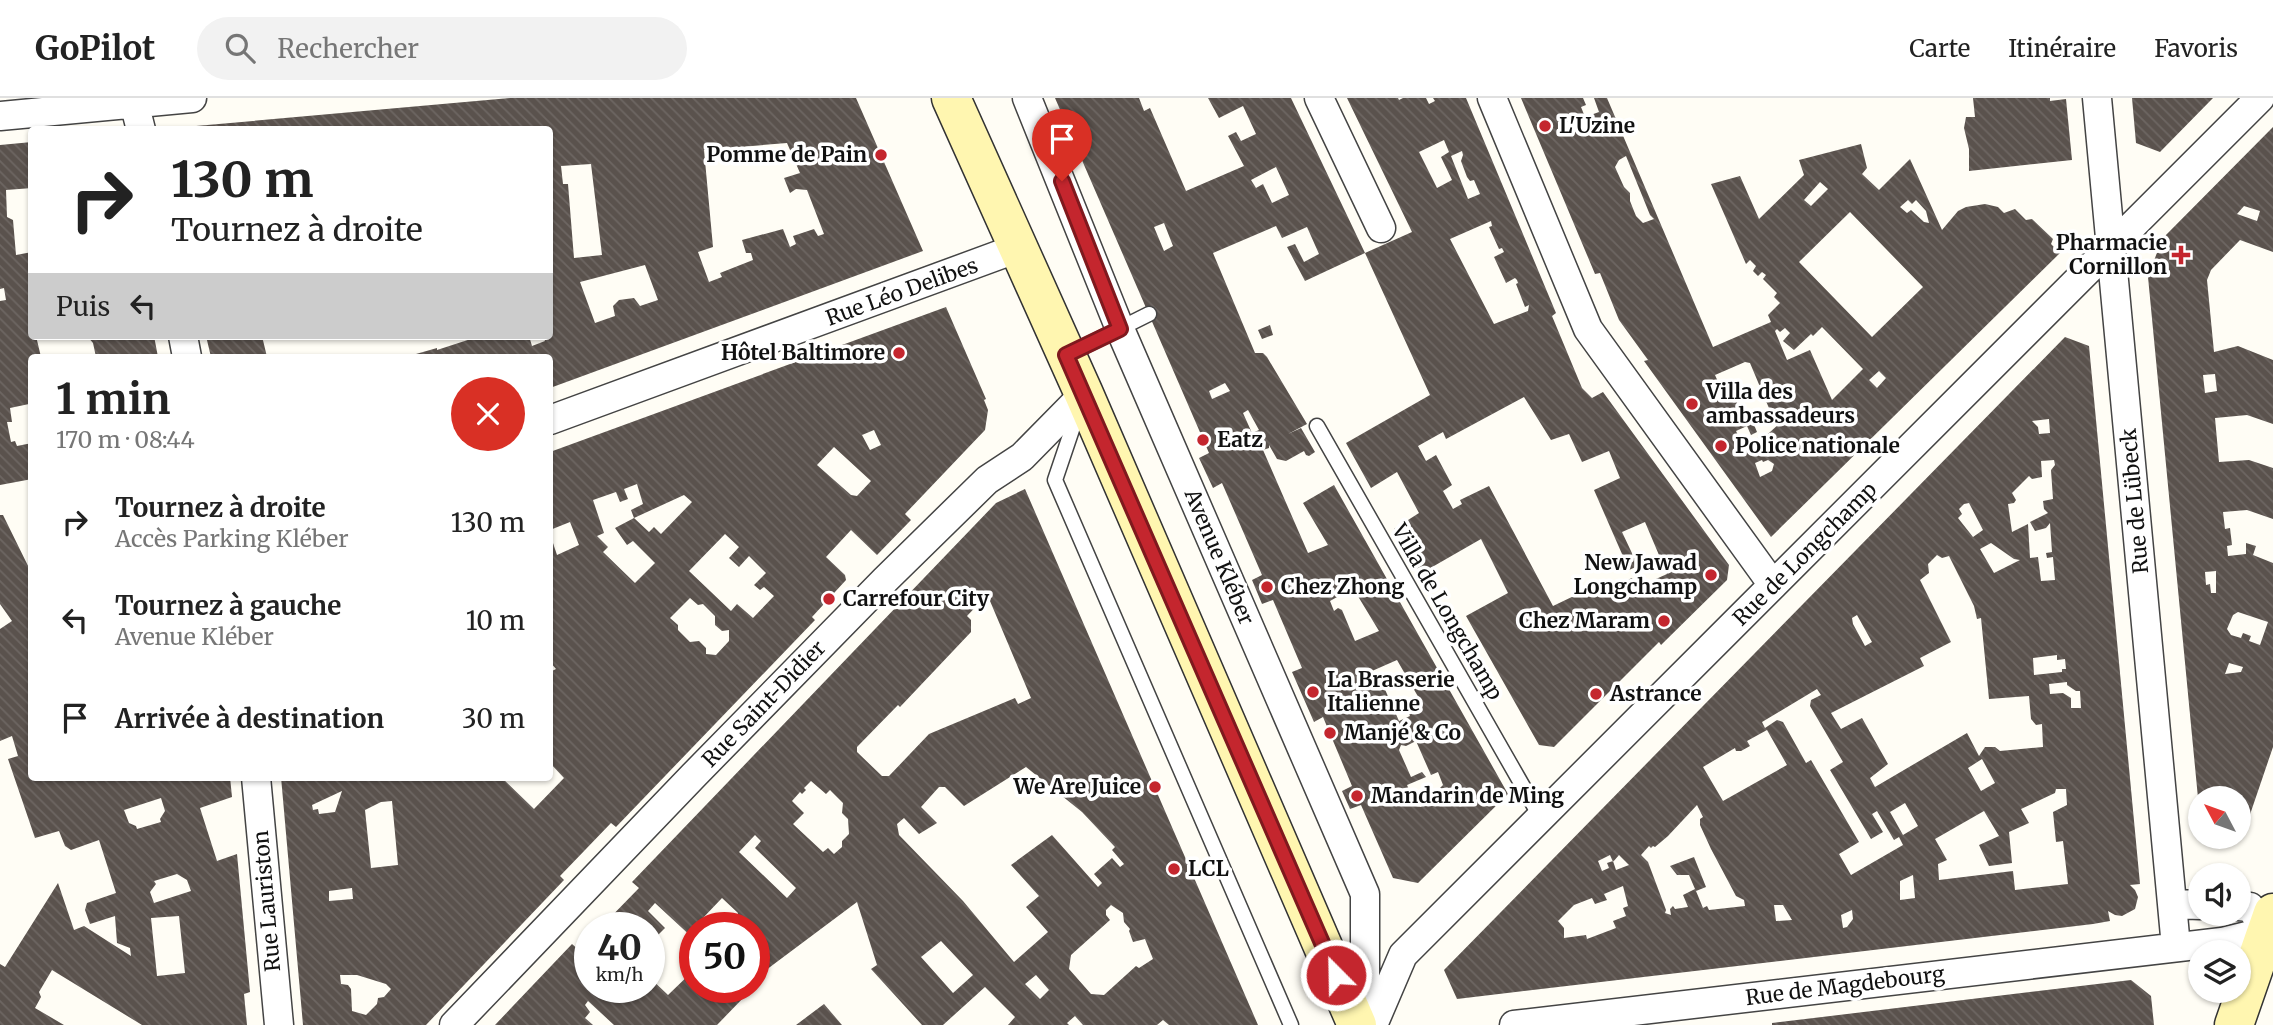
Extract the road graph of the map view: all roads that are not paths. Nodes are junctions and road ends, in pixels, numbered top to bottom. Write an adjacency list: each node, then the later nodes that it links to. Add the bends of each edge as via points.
1 (192, 98): 8 (street)
2 (951, 98): 11 (main road)
3 (1027, 98): 14 (street, Avenue Kléber, via 1055,130)
4 (1319, 98): 10 (street)
5 (1492, 98): 19 (street, via 1588,329)
6 (2097, 98): 12 (street, Rue de Lübeck)
7 (2260, 98): 12 (street, Rue de Longchamp)
8 (136, 110): 9 (street)
9 (0, 116)
10 (1381, 228)
11 (1018, 248): 15 (main road); 17 (street, Rue Léo Delibes)
12 (2111, 249): 19 (street, Rue de Longchamp); 22 (street, Rue de Lübeck)
13 (1149, 314): 14 (lane)
14 (1120, 329): 15 (lane); 30 (street, Avenue Kléber, via 1365,894)
15 (1066, 355): 16 (main road)
16 (1084, 394): 27 (street, Rue Saint-Didier, via 1023,457 987,480 885,580); 28 (lane, via 1055,480); 29 (main road)
17 (553, 419)
18 (1317, 426): 21 (lane, Villa de Longchamp)
19 (1773, 585): 21 (street, Rue de Longchamp)
20 (256, 781): 26 (street, Rue Lauriston)
21 (1541, 818): 31 (street, Rue de Longchamp, via 1403,955)
22 (2187, 904): 25 (street)
23 (2251, 908): 24 (street)
24 (2270, 922): 25 (street, Rue de Magdebourg, via 2222,942); 33 (main road)
25 (2176, 947): 32 (street, Rue de Magdebourg)
26 (279, 1025)
27 (454, 1025)
28 (1291, 1025)
29 (1357, 1025)
30 (1365, 1025)
31 (1373, 1025)
32 (1514, 1025)
33 (2234, 1025)

